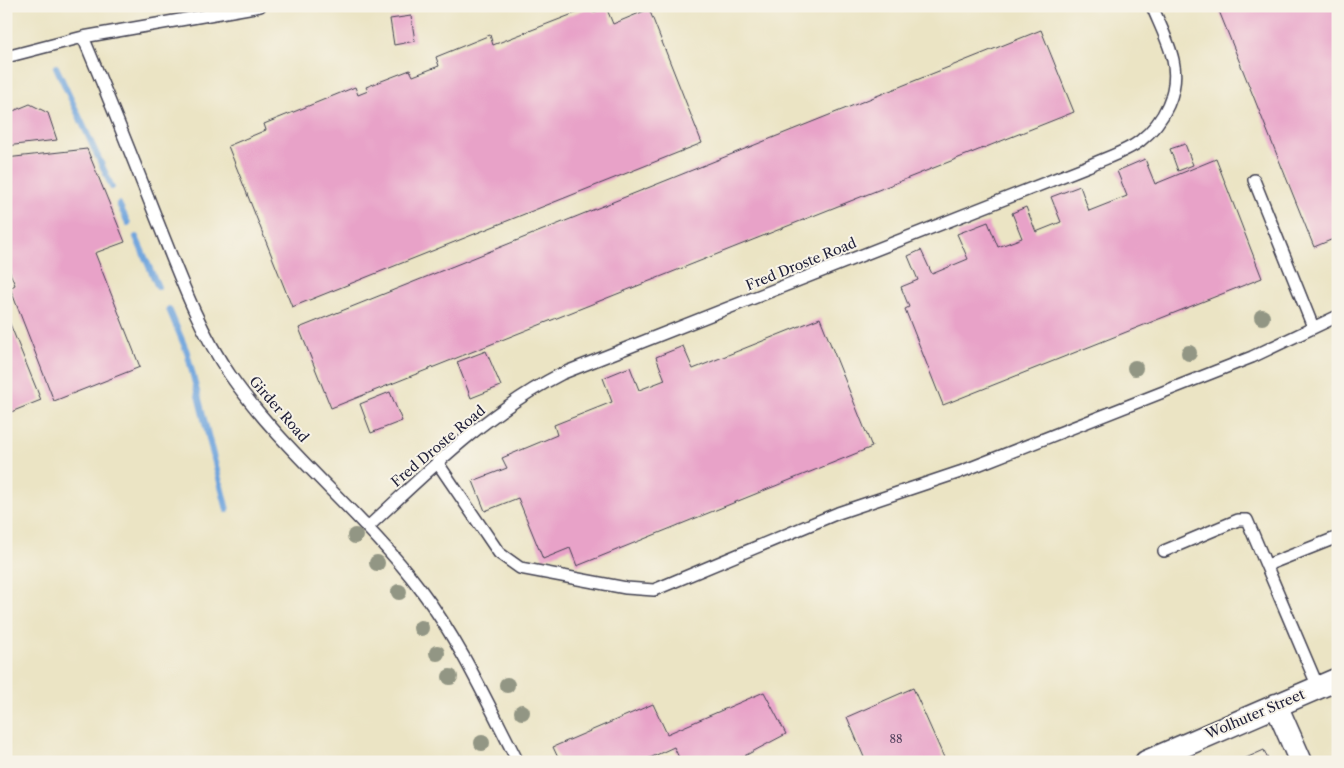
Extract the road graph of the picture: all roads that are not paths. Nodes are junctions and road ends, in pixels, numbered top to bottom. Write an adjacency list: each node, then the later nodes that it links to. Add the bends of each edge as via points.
1 (260, 6): 3 (lane)
2 (1152, 6): 8 (lane, Fred Droste Road, via 1173,60 1174,76 1167,111 1139,142 1088,166 561,374 533,388)
3 (83, 37): 4 (lane); 9 (lane, Girder Road, via 175,266 214,349 253,404)
4 (6, 57)
5 (1254, 180): 7 (lane)
6 (1338, 316): 7 (lane)
7 (1312, 328): 8 (lane, via 1252,357 1081,426 960,472 838,513 654,590 626,588 520,568 499,553)
8 (437, 462): 9 (lane, Fred Droste Road)
9 (368, 527): 15 (lane, Girder Road, via 432,606)
10 (1338, 536): 12 (lane)
11 (1164, 551): 12 (lane, via 1238,520 1247,520)
12 (1267, 565): 13 (lane)
13 (1328, 683): 14 (street, Wolhuter Street)
14 (1276, 705): 16 (street, Wolhuter Street); 17 (street)
15 (518, 762)
16 (1146, 762)
17 (1301, 762)

